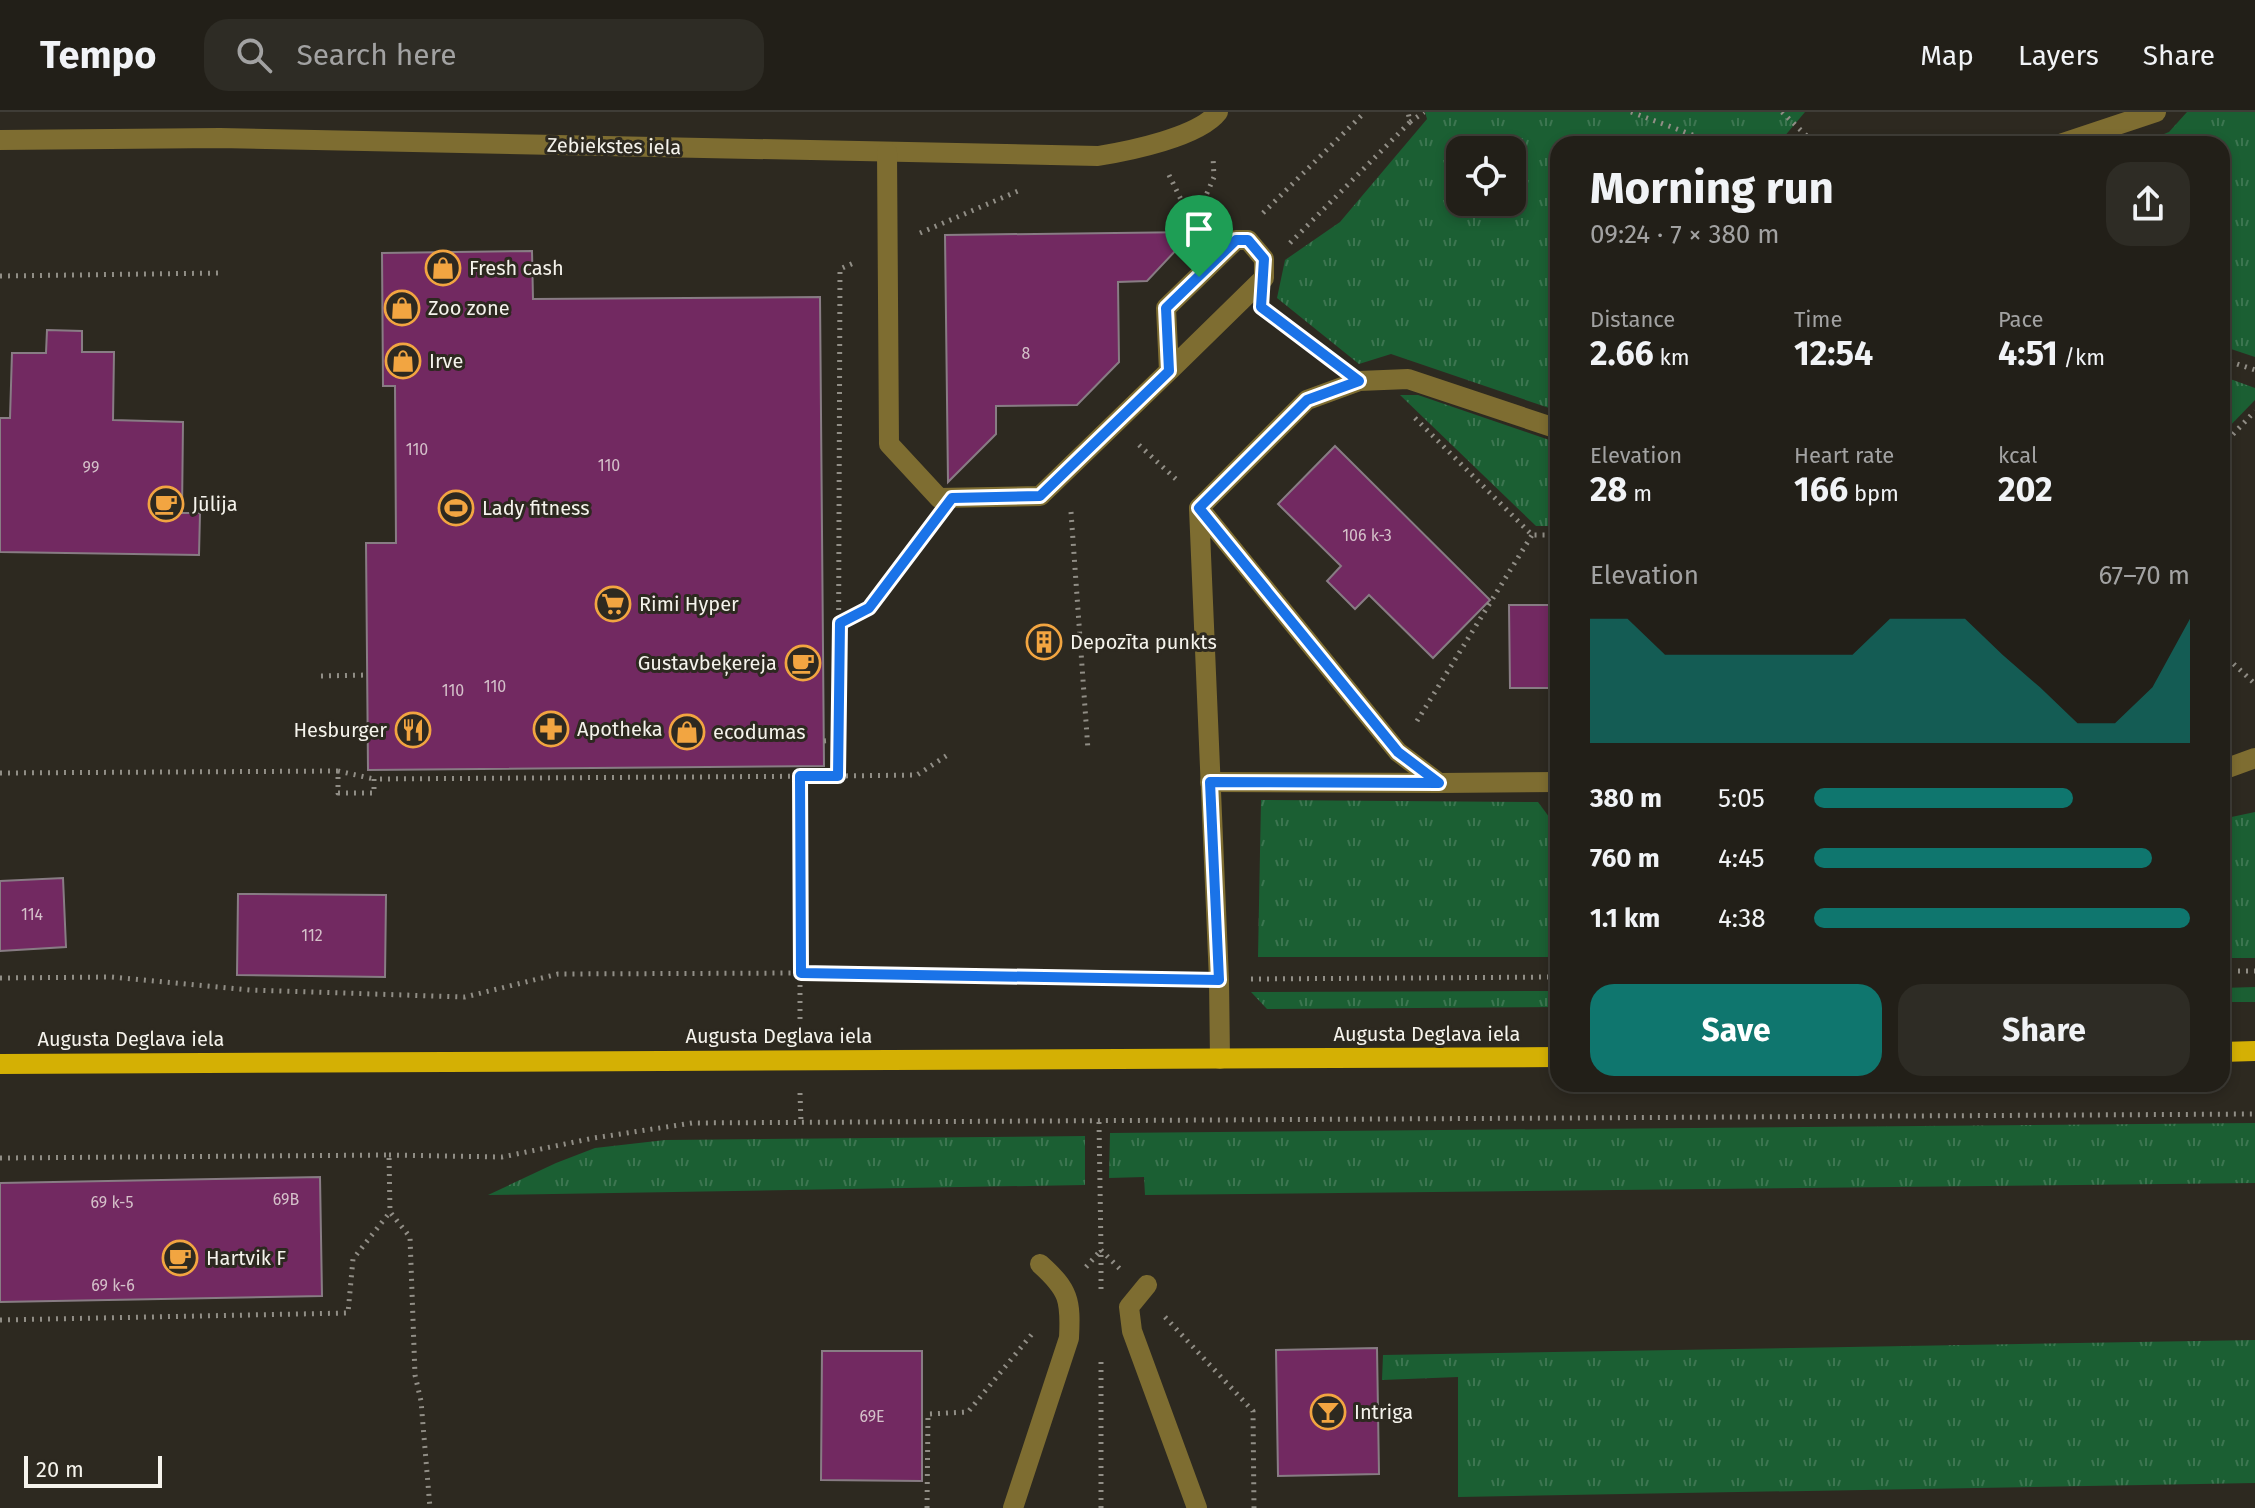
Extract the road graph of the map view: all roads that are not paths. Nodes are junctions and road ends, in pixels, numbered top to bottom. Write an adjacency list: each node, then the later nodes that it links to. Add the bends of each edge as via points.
1 (2156, 112): 3 (street)
2 (1215, 116): 5 (street, Zebiekstes iela, via 1154,144 1098,156)
3 (2084, 136)
4 (0, 140): 5 (street, Zebiekstes iela, via 220,138)
5 (887, 152): 6 (street, via 889,444 939,498 1040,496)
6 (1169, 371): 6 (street, via 1166,308 1236,240 1248,240 1264,259 1264,278)
7 (1550, 426): 8 (street, via 1408,379 1359,381 1307,400)
8 (1201, 506): 11 (street); 13 (street, via 1398,752)
9 (2255, 758): 10 (street)
10 (2230, 767)
11 (1210, 782): 13 (street); 17 (street)
12 (1550, 782): 13 (street)
13 (1439, 783)
14 (2255, 1051): 15 (main road)
15 (2230, 1052)
16 (1550, 1057): 17 (main road, Augusta Deglava iela)
17 (1220, 1059): 18 (main road, Augusta Deglava iela)
18 (0, 1064)
19 (1040, 1264): 21 (street, via 1065,1293 1069,1338)
20 (1144, 1288): 22 (street, via 1129,1307 1132,1331)
21 (1013, 1508)
22 (1197, 1508)

